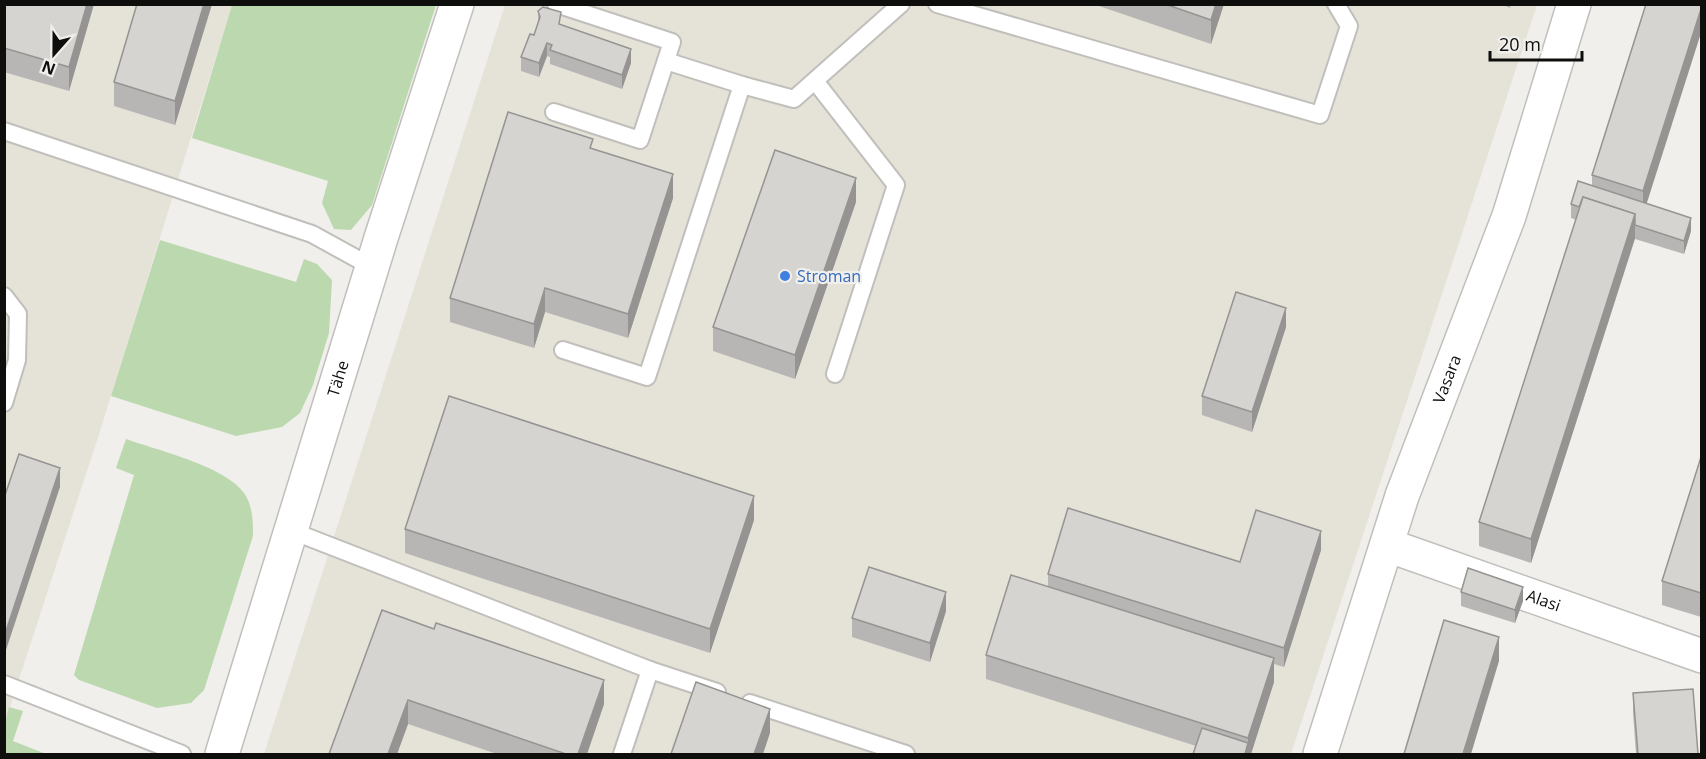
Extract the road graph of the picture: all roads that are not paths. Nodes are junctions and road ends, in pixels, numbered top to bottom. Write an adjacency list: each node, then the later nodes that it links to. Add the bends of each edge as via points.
1 (457, 4): 12 (street, Tähe)
2 (556, 4): 7 (lane, via 672,42)
3 (900, 4): 8 (lane)
4 (937, 4): 5 (lane, via 1320,115 1349,26)
5 (1336, 4)
6 (1574, 4): 18 (street, Vasara, via 1509,216)
7 (666, 61): 9 (lane); 10 (lane, via 640,140)
8 (815, 81): 9 (lane, via 794,99); 15 (lane, via 896,185)
9 (742, 85): 14 (lane, via 647,378)
10 (554, 112)
11 (4, 131): 12 (lane, via 312,234)
12 (372, 267): 17 (street, Tähe)
13 (4, 296): 16 (lane, via 18,314 17,360)
14 (563, 350)
15 (834, 374)
16 (4, 403)
17 (292, 531): 20 (lane); 23 (street, Tähe)
18 (1387, 545): 19 (street, Alasi); 26 (street, Vasara)
19 (1701, 656)
20 (650, 670): 24 (lane); 25 (lane)
21 (4, 684): 22 (lane)
22 (182, 754)
23 (222, 754)
24 (622, 754)
25 (906, 754)
26 (1320, 754)

